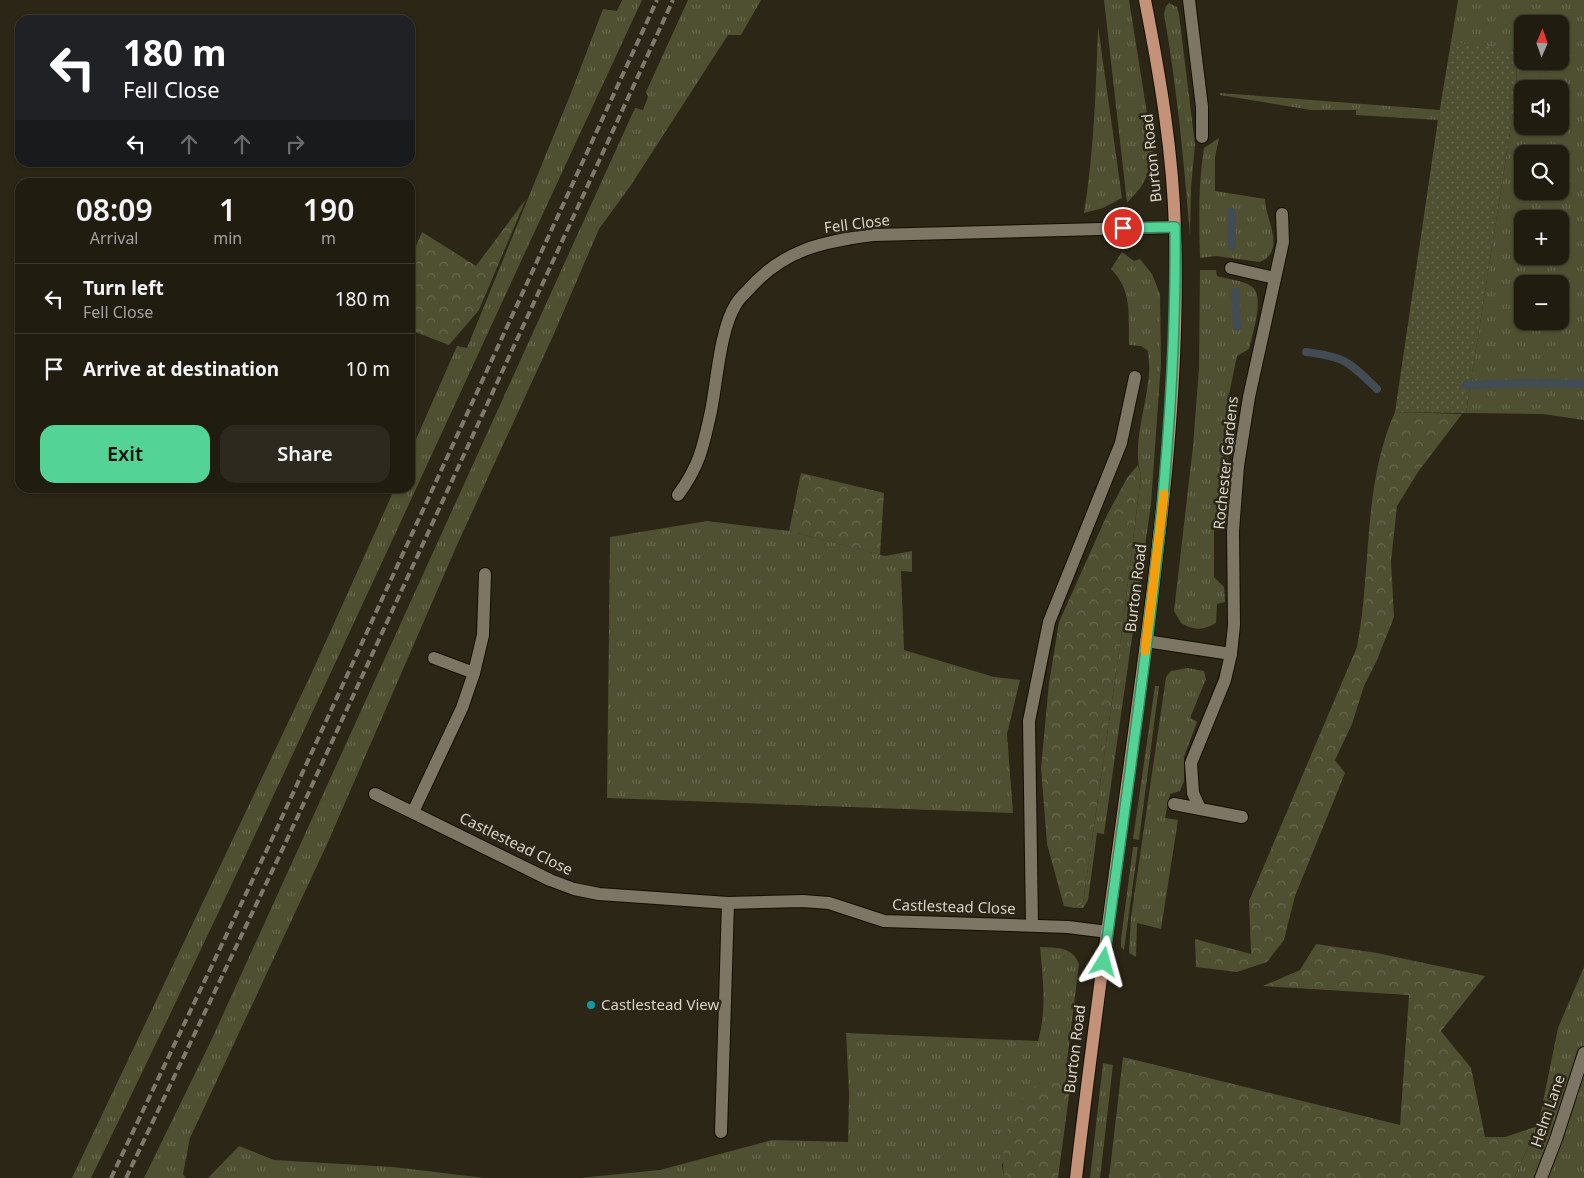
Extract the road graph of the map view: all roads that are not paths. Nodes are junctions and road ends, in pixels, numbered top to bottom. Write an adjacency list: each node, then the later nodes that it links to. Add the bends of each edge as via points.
1 (1146, 0): 5 (main road, Burton Road, via 1161,80)
2 (1189, 0): 3 (street, via 1202,106)
3 (1202, 137)
4 (1282, 214): 7 (street, Rochester Gardens, via 1283,242)
5 (1175, 227): 9 (street, Fell Close, via 874,235 839,239 787,256 761,275 736,304 725,333 701,456); 11 (main road, Burton Road, via 1174,368 1166,480)
6 (1231, 268): 7 (street)
7 (1275, 278): 12 (street, Rochester Gardens, via 1249,397 1238,466)
8 (1135, 378): 21 (street, via 1121,444 1050,622 1029,721)
9 (678, 495)
10 (485, 574): 14 (street, via 483,635)
11 (1146, 641): 12 (street); 22 (main road, Burton Road)
12 (1231, 654): 17 (street, Rochester Gardens, via 1225,680 1192,763 1193,792)
13 (434, 658): 14 (street)
14 (474, 674): 18 (street, via 462,708)
15 (376, 794): 18 (street, Castlestead Close)
16 (1174, 804): 17 (street)
17 (1200, 809): 19 (street)
18 (413, 812): 20 (street, Castlestead Close, via 574,889 599,894)
19 (1242, 817)
20 (728, 904): 21 (street, Castlestead Close, via 803,901 829,903 884,921); 24 (street)
21 (1032, 925): 22 (street, Castlestead Close)
22 (1108, 932): 25 (main road, Burton Road)
23 (1584, 1053): 26 (street, Helm Lane)
24 (721, 1132)
25 (1076, 1178)
26 (1540, 1178)

